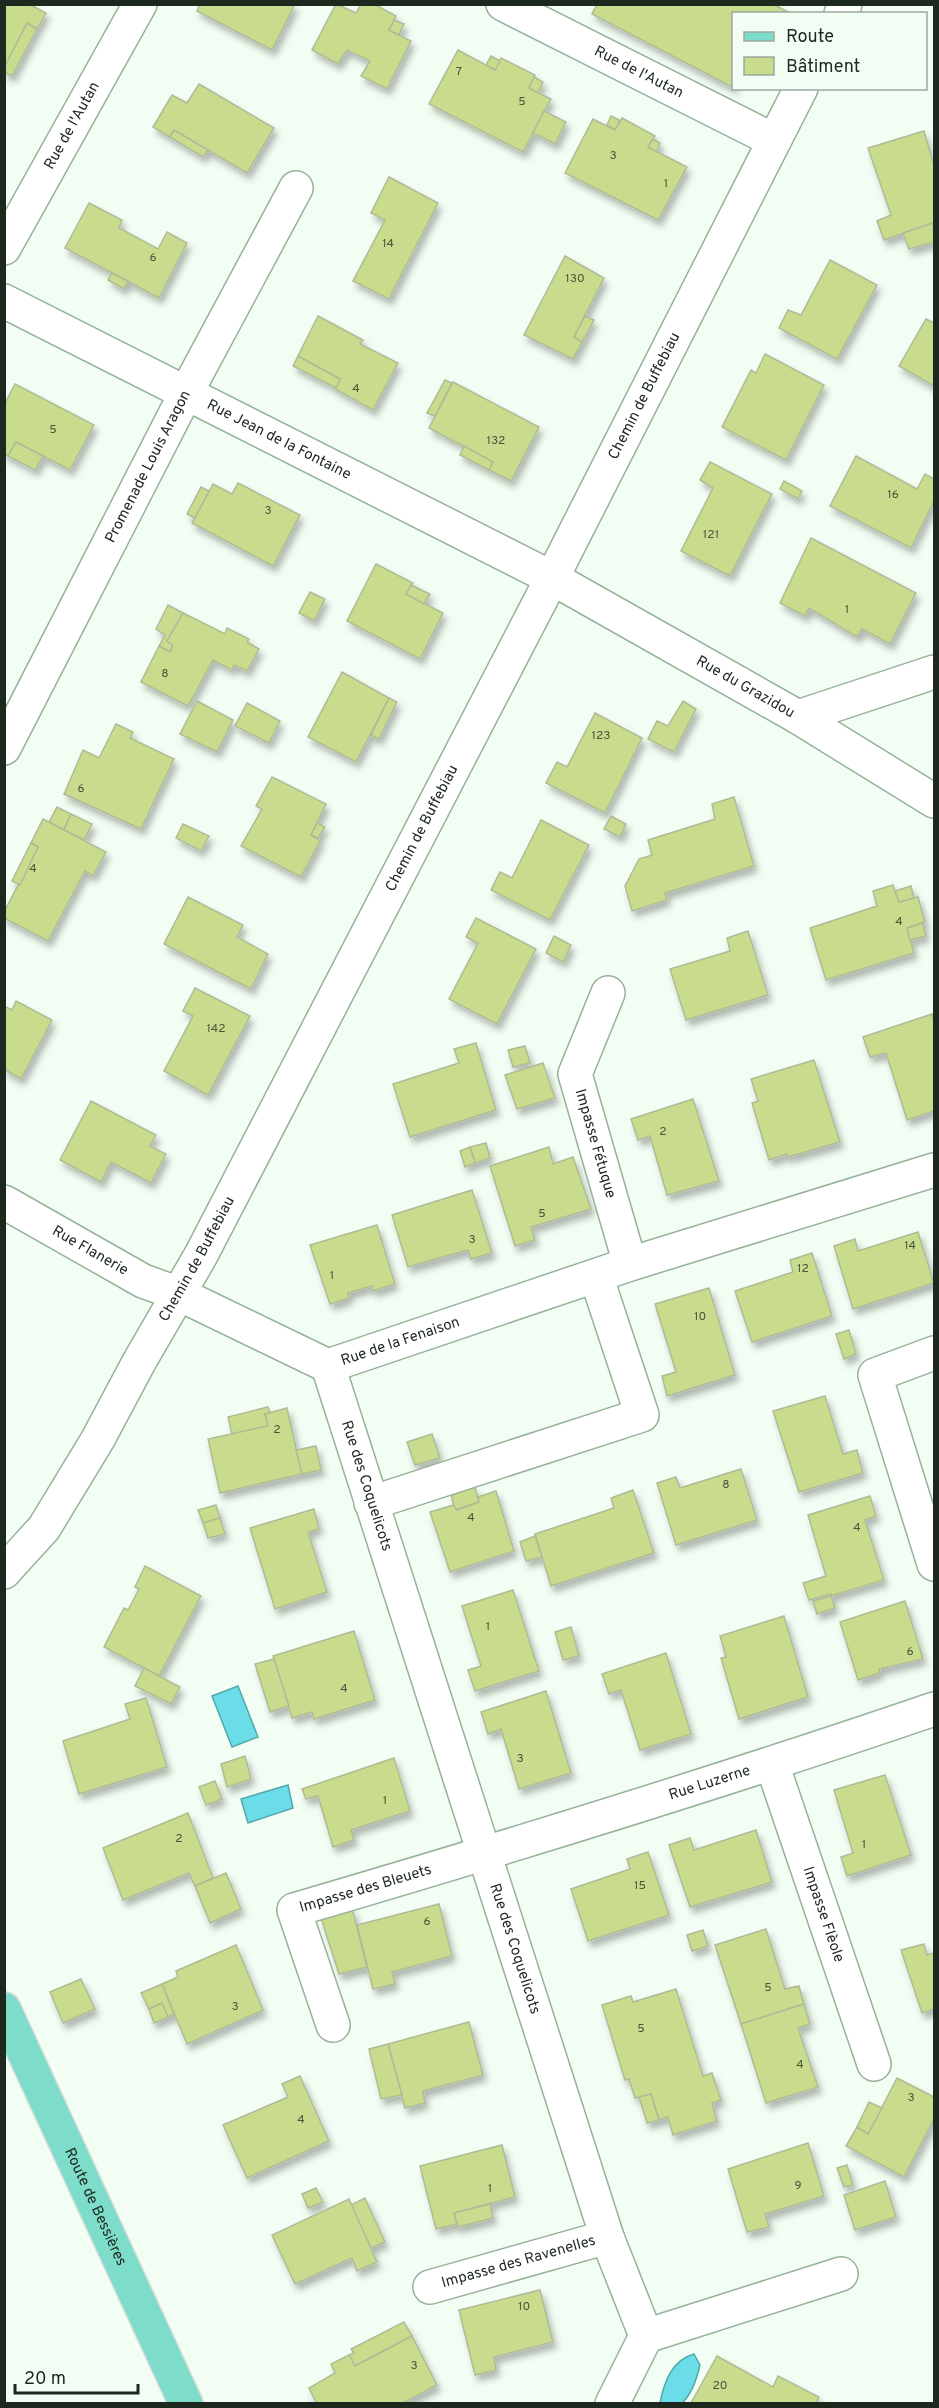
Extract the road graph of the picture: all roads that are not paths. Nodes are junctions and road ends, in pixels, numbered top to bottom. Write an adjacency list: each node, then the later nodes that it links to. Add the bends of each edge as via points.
1 (140, 4): 6 (street, Rue de l'Autan)
2 (503, 4): 4 (street, Rue de l'Autan)
3 (800, 90): 4 (street, Chemin de Buffebiau)
4 (773, 140): 9 (street, Chemin de Buffebiau)
5 (296, 188): 8 (street, Promenade Louis Aragon)
6 (4, 248)
7 (4, 301): 8 (street, Rue Jean de la Fontaine)
8 (186, 393): 9 (street, Rue Jean de la Fontaine); 12 (street, Promenade Louis Aragon)
9 (552, 578): 11 (street, Rue du Grazidou); 19 (street, Chemin de Buffebiau)
10 (934, 672): 11 (street)
11 (798, 717): 13 (street, Rue du Grazidou)
12 (4, 748)
13 (934, 801)
14 (608, 993): 17 (street, Impasse Fétuque, via 575,1074)
15 (934, 1170): 17 (street, Rue de la Fenaison)
16 (4, 1202): 19 (street, Rue Flanerie, via 143,1281)
17 (630, 1264): 18 (street, Rue de la Fenaison)
18 (596, 1276): 21 (street, Rue de la Fenaison); 22 (street, via 642,1415)
19 (179, 1294): 21 (street, Rue de la Fenaison); 23 (street, Chemin de Buffebiau, via 44,1528)
20 (934, 1353): 24 (street, via 875,1375)
21 (328, 1366): 22 (street, Rue des Coquelicots)
22 (371, 1503): 27 (street, Rue des Coquelicots)
23 (10, 1562)
24 (934, 1564)
25 (934, 1709): 26 (street, Rue Luzerne)
26 (772, 1764): 27 (street, Rue Luzerne); 30 (street, Impasse Flèole)
27 (486, 1854): 29 (street, Impasse des Bleuets, via 294,1910); 31 (street, Rue des Coquelicots)
28 (4, 2010): 35 (main road, Route de Bessières)
29 (333, 2025)
30 (874, 2064)
31 (607, 2237): 33 (street, Impasse des Ravenelles); 34 (street, Rue des Coquelicots)
32 (841, 2274): 34 (street)
33 (430, 2287)
34 (646, 2336): 36 (street)
35 (186, 2403)
36 (612, 2403)

